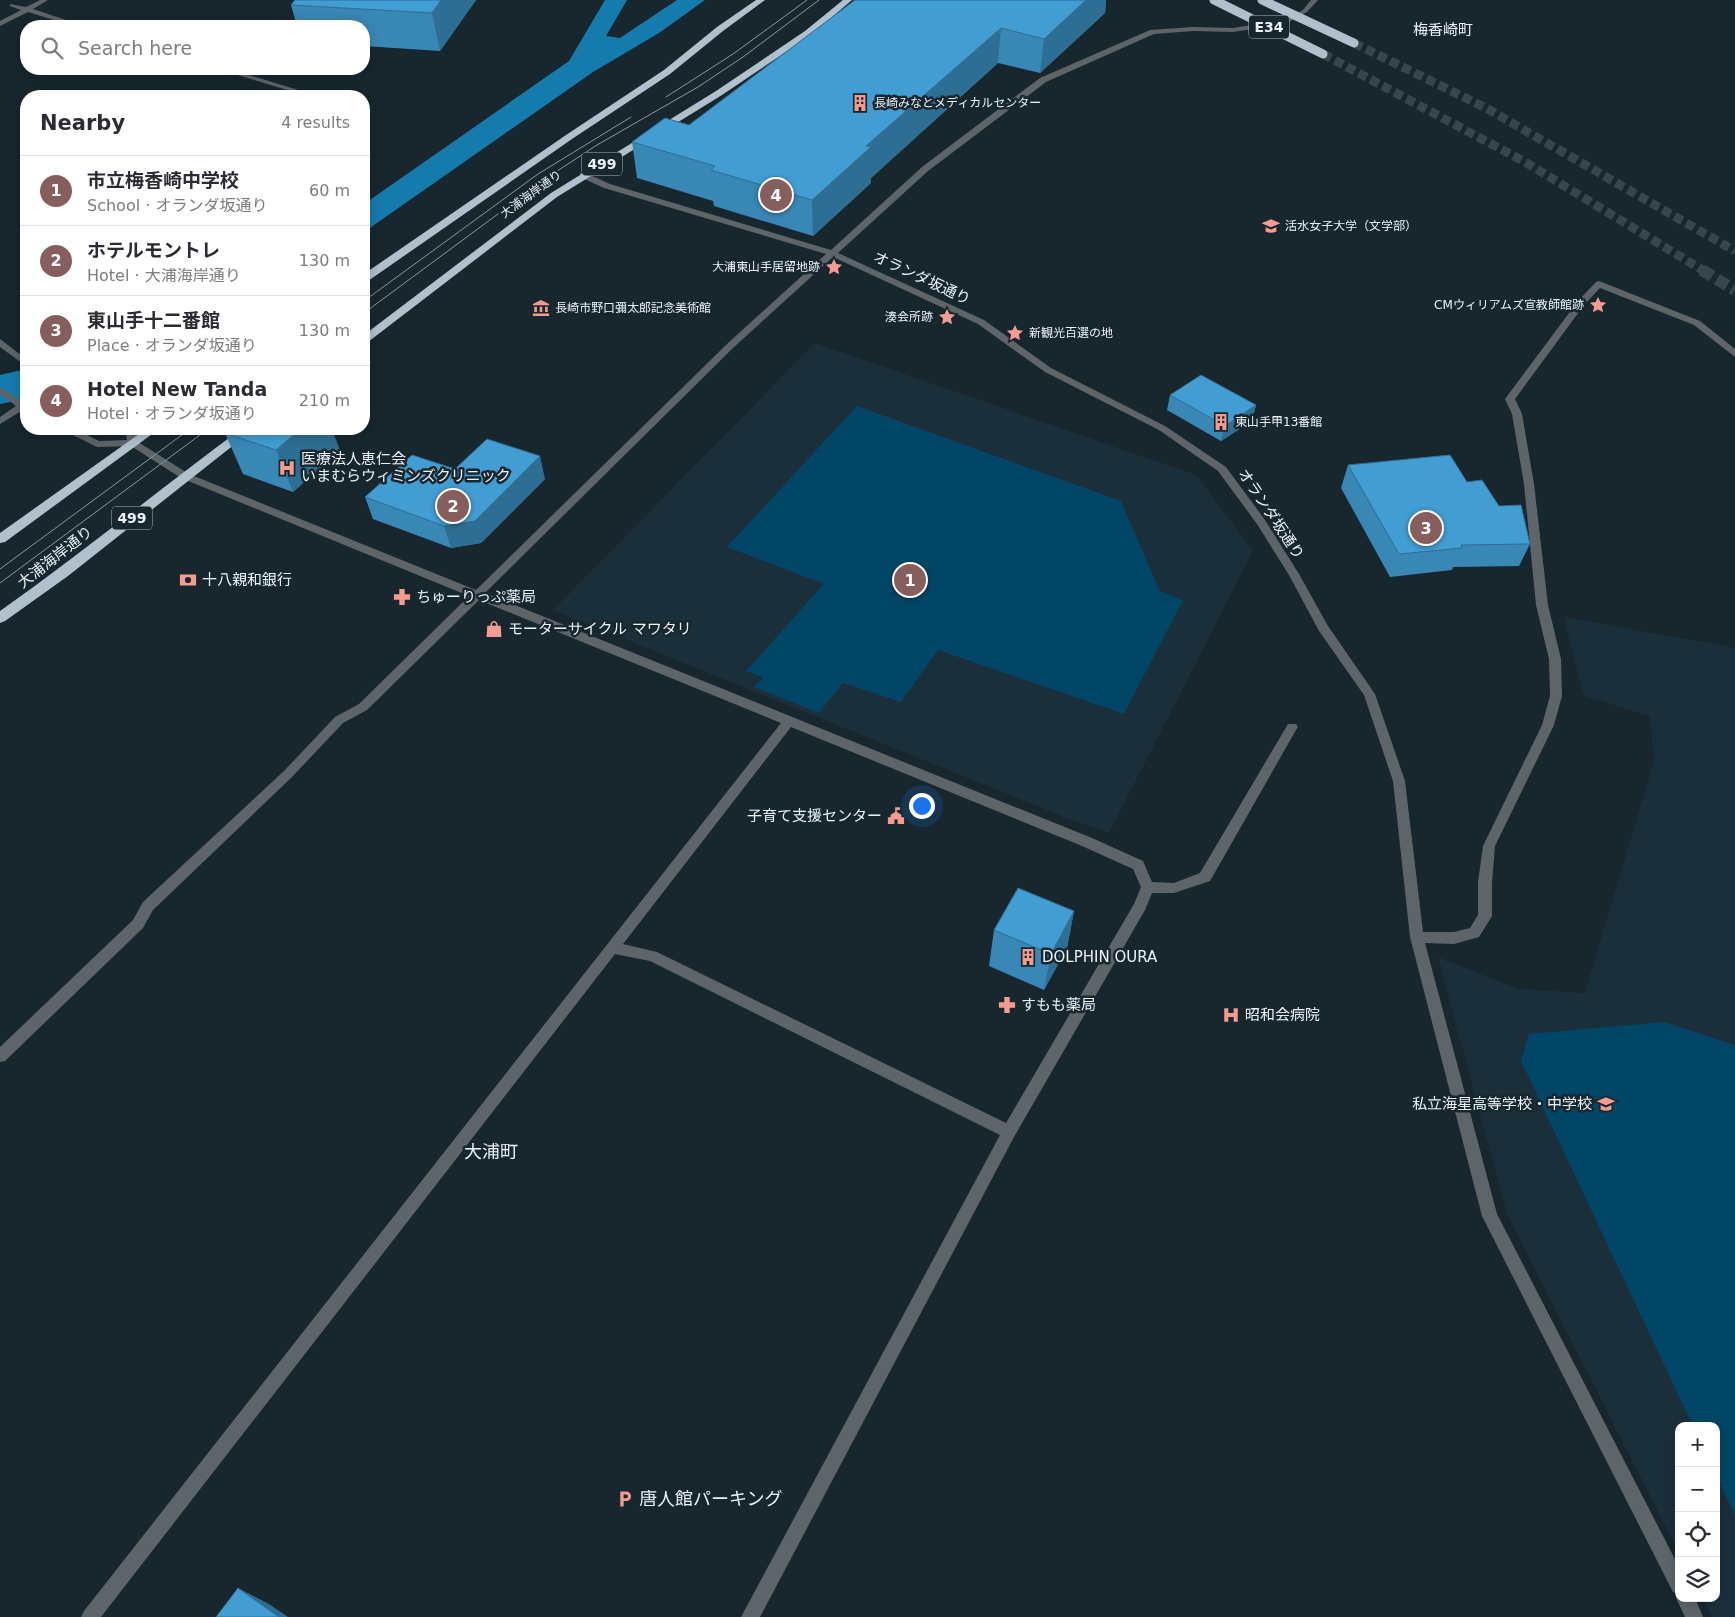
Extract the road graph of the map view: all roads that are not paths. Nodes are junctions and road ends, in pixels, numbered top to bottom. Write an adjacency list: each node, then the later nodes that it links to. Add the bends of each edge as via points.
1 (21, 0): 8 (street, via 9,6)
2 (45, 0): 8 (street)
3 (761, 0): 17 (highway, 大浦海岸通り / 499, via 720,28 667,72)
4 (848, 0): 15 (highway, 大浦海岸通り / 499, via 808,33 727,87)
5 (1214, 0): 12 (highway, E34, bridge)
6 (1262, 0): 11 (highway, E34, bridge)
7 (1315, 0): 16 (street, via 1285,22 1233,30 1154,32 1043,80 925,169)
8 (26, 10): 9 (street); 10 (street)
9 (60, 20)
10 (0, 24)
11 (1354, 43)
12 (1323, 54)
13 (242, 75): 14 (street)
14 (294, 90)
15 (583, 175): 16 (street, オランダ坂通り, via 607,186); 18 (highway, 大浦海岸通り / 499)
16 (831, 253): 33 (street, via 730,346); 38 (street, オランダ坂通り, via 982,322 1048,370 1162,428 1222,469 1261,522 1323,628 1369,694 1399,781)
17 (370, 276)
18 (370, 335)
19 (3, 345): 21 (street)
20 (1735, 354): 38 (street, via 1697,323 1598,284 1510,399 1517,414 1529,484 1542,605 1555,659 1556,696 1545,732 1489,846 1485,916 1474,933 1454,938)
21 (20, 358)
22 (0, 390): 23 (street)
23 (20, 404)
24 (20, 409): 25 (street)
25 (0, 421)
26 (80, 435): 30 (street, via 97,444)
27 (131, 435): 30 (street)
28 (144, 435): 30 (highway)
29 (240, 435): 31 (highway, 大浦海岸通り / 499)
30 (133, 443): 31 (street); 32 (highway)
31 (185, 476): 33 (street); 34 (highway, 大浦海岸通り / 499, via 63,573)
32 (0, 539)
33 (477, 595): 35 (street); 40 (street, via 363,708 340,720 288,774 148,906 138,924)
34 (0, 618)
35 (788, 722): 37 (street, via 1138,865); 39 (street)
36 (1292, 727): 37 (street, via 1205,877 1174,888)
37 (1148, 887): 41 (street)
38 (1417, 937): 42 (street, オランダ坂通り, via 1490,1216)
39 (611, 947): 41 (street, via 652,956); 44 (street)
40 (0, 1056)
41 (1009, 1132): 45 (street)
42 (1675, 1578)
43 (1687, 1602): 46 (street)
44 (90, 1617)
45 (750, 1617)
46 (1694, 1617)

